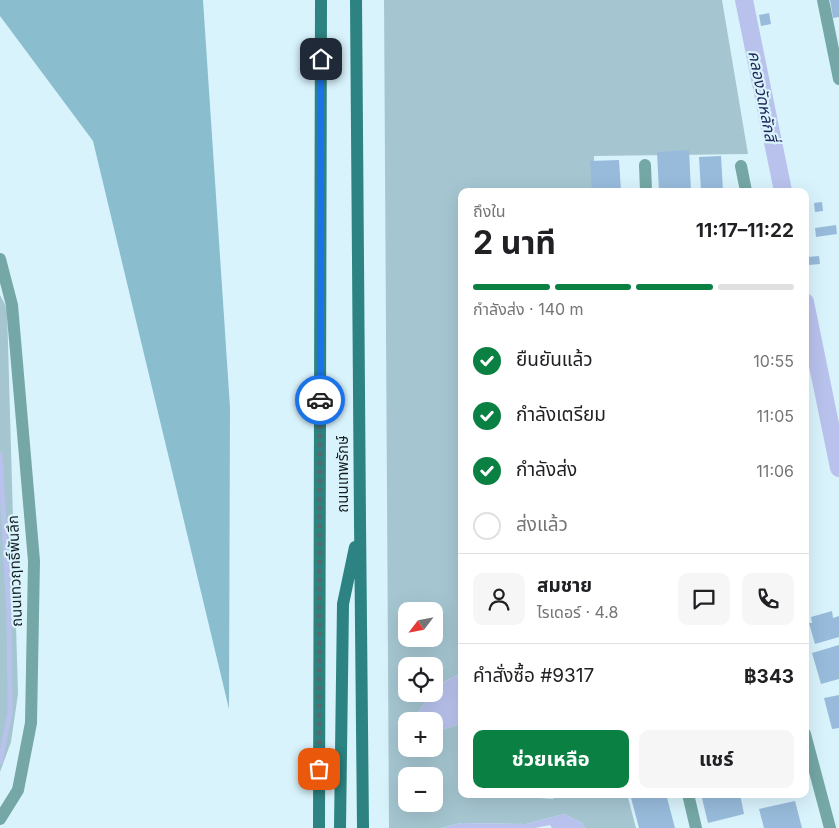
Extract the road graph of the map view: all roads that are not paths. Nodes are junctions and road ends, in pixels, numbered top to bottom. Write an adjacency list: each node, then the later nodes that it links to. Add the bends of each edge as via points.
1 (321, 0): 15 (main road, ถนนเทพรักษ์)
2 (356, 0): 11 (main road, ถนนเทพรักษ์)
3 (823, 0): 4 (street)
4 (833, 22): 5 (street)
5 (839, 79)
6 (645, 165): 8 (street)
7 (741, 166): 9 (street)
8 (646, 188)
9 (745, 188)
10 (0, 259): 14 (street, ถนนเทวฤทธิ์พันลึก, via 12,305 34,561 32,723 18,790)
11 (360, 522): 16 (main road, via 343,604); 17 (main road, ถนนเทพรักษ์)
12 (809, 749): 19 (street)
13 (689, 798): 18 (street)
14 (0, 819)
15 (319, 828)
16 (340, 828)
17 (363, 828)
18 (696, 828)
19 (830, 828)

